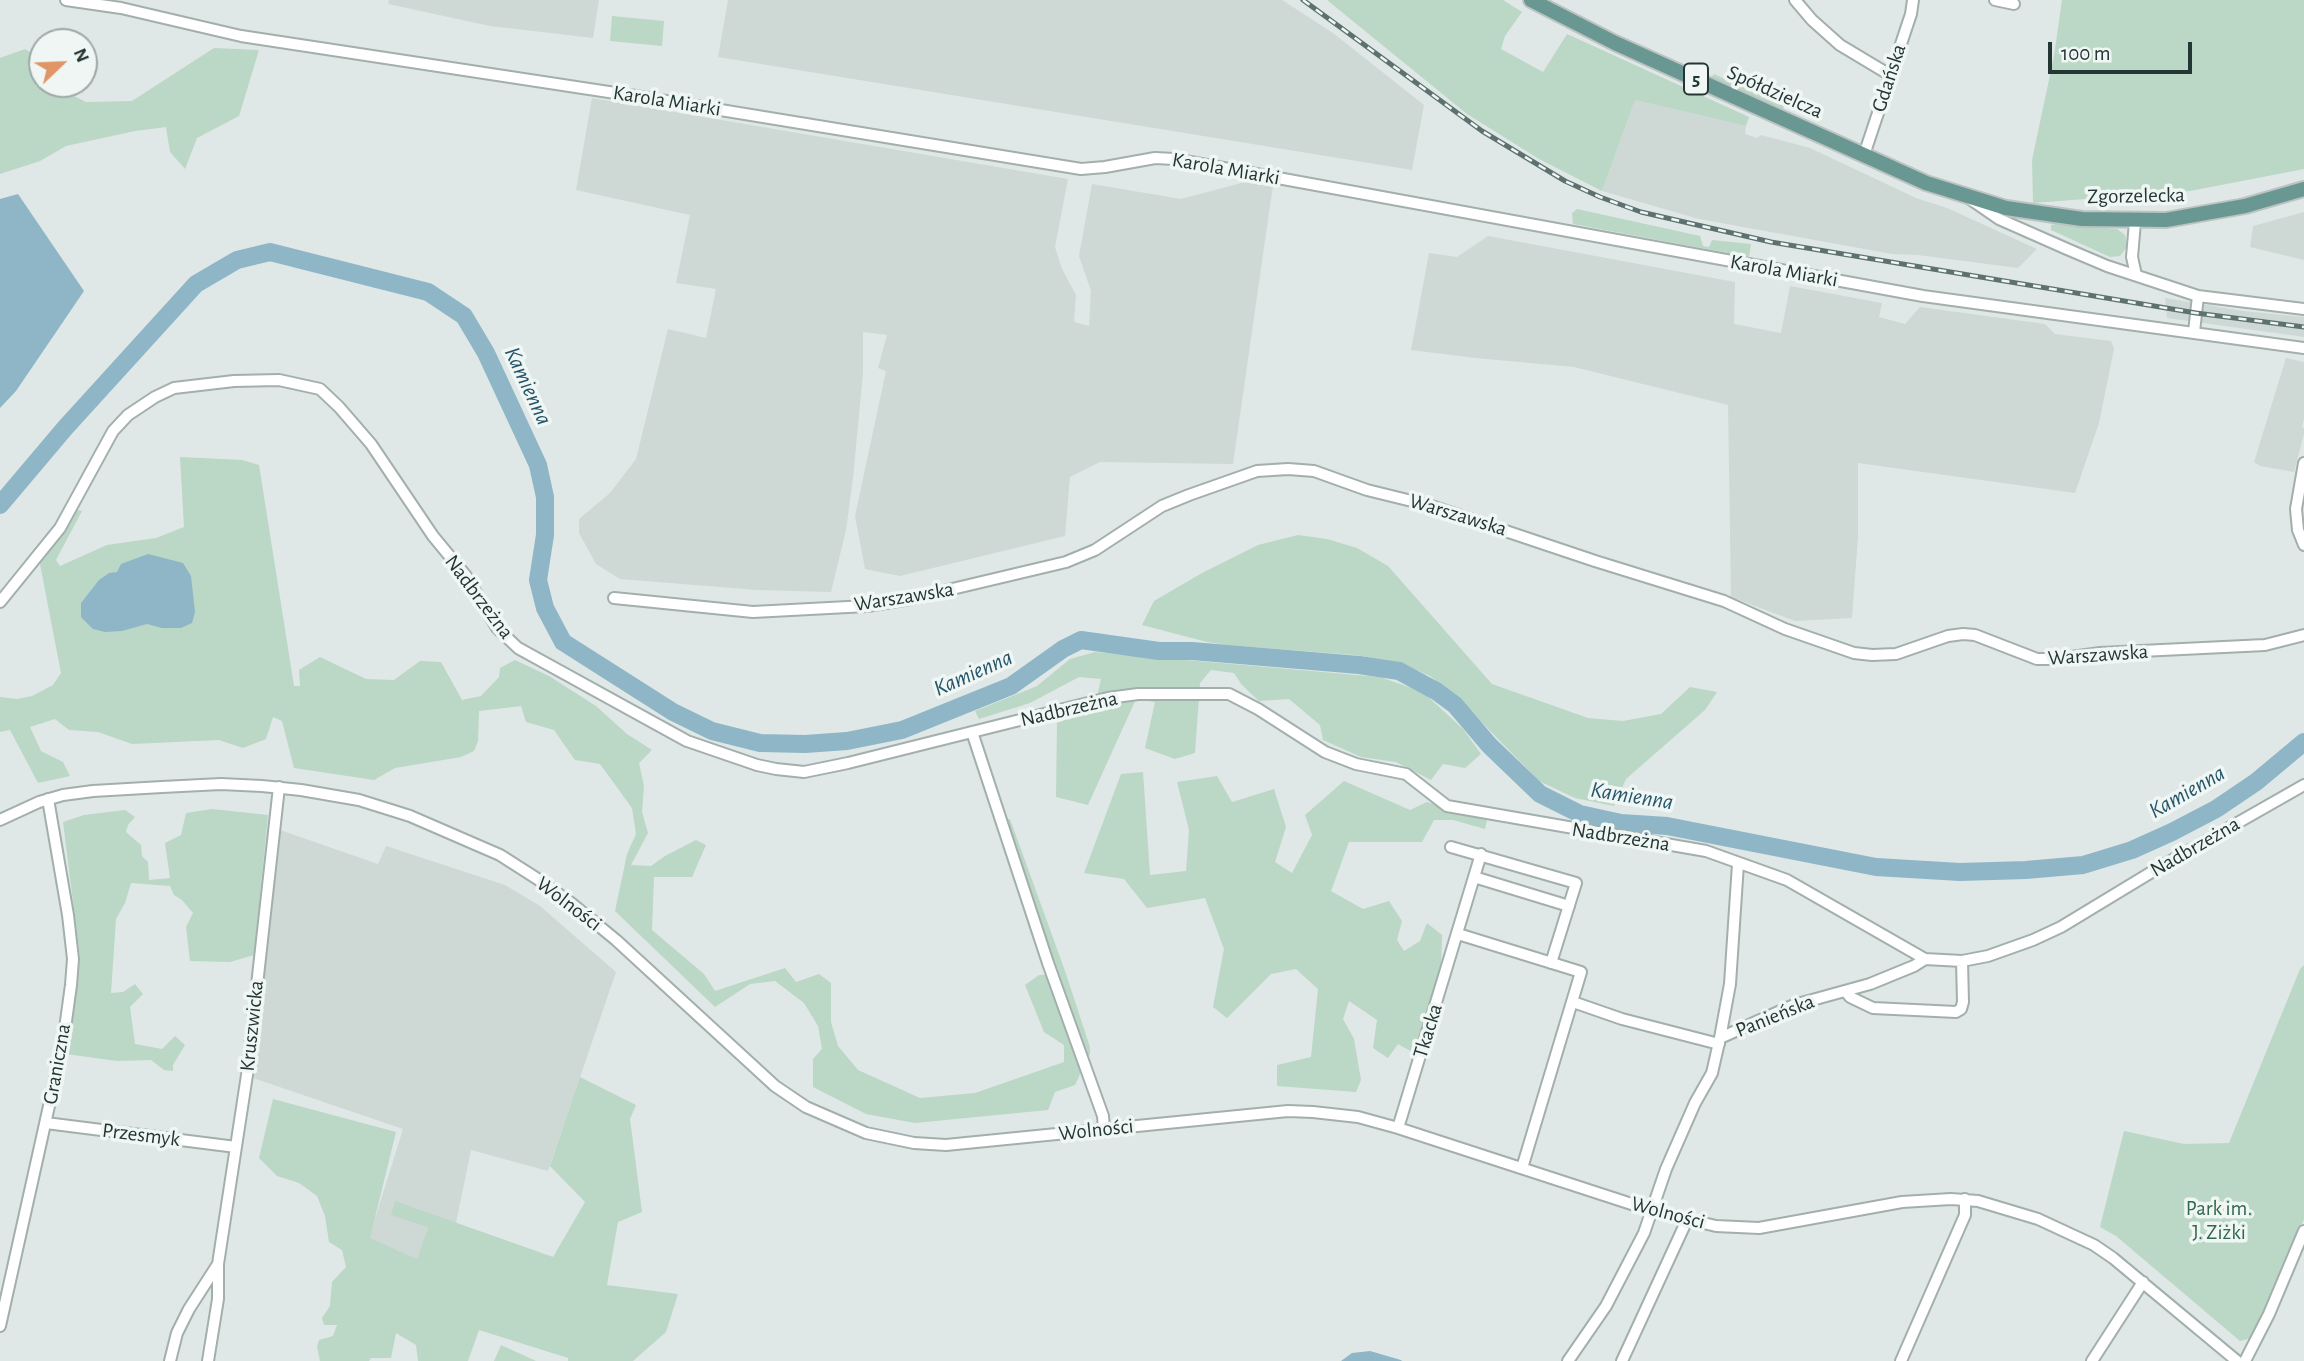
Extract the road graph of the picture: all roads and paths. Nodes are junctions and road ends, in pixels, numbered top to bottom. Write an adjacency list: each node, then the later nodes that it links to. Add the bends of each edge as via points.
1 (66, 0): 15 (street, Karola Miarki, via 241,36 1081,169 1174,159 1923,296)
2 (1531, 0): 8 (main road, Spółdzielcza / 5, via 1615,43)
3 (1795, 0): 7 (street, via 1840,45)
4 (1913, 0): 7 (street, Gdańska)
5 (1996, 0): 6 (street)
6 (2014, 4)
7 (1890, 75): 8 (street, Gdańska)
8 (1864, 155): 10 (main road, Spółdzielcza / 5)
9 (2304, 189): 11 (main road, Zgorzelecka, via 2213,213)
10 (1968, 198): 11 (main road, Zgorzelecka / 5, via 2017,211); 12 (street, via 2027,232)
11 (2135, 222): 12 (street, via 2132,257)
12 (2136, 275): 13 (street)
13 (2198, 296): 14 (street); 15 (street)
14 (2304, 309)
15 (2194, 332): 16 (street, Karola Miarki)
16 (2304, 348)
17 (2304, 463): 18 (street, via 2296,509)
18 (2304, 545)
19 (614, 598): 21 (street, Warszawska, via 753,612 910,599 1066,562 1095,550 1162,506 1256,471 1288,469 1314,471 1428,505 1724,600 1785,629 1854,653 1896,654 1963,634 2037,659 2264,645)
20 (0, 602): 22 (street, Nadbrzeżna, via 60,528 113,431 128,415 174,388 278,380 320,389 339,407 466,576 497,628 518,648 687,741 757,765 804,772)
21 (2304, 635)
22 (972, 732): 29 (street, Nadbrzeżna, via 1108,698 1229,694 1325,752 1406,774 1458,810 1696,848); 41 (street)
23 (2304, 785): 34 (street, Nadbrzeżna, via 2061,927)
24 (279, 787): 25 (street, Wolności, via 162,787); 41 (street, Wolności, via 391,809 500,855 571,902 775,1086 838,1122 866,1133 946,1145); 42 (street, Kruszwicka)
25 (48, 799): 26 (street, Wolności); 39 (street, Graniczna, via 73,959 63,1043)
26 (0, 820)
27 (1451, 847): 28 (street)
28 (1481, 854): 30 (street, Tkacka); 31 (street, via 1576,883)
29 (1738, 864): 33 (street, Nadbrzeżna, via 1787,880); 38 (street, via 1730,984)
30 (1474, 877): 31 (street); 32 (street, Tkacka)
31 (1569, 906): 35 (street)
32 (1458, 934): 35 (street); 40 (street, Tkacka)
33 (1926, 959): 34 (street, Nadbrzeżna); 36 (street, Panieńska)
34 (1962, 961): 36 (street, via 1963,1002 1956,1013 1873,1008)
35 (1551, 963): 37 (street, via 1581,972)
36 (1846, 992): 38 (street, Panieńska, via 1794,1005)
37 (1573, 1002): 38 (street, via 1622,1019); 43 (street)
38 (1719, 1041): 45 (street, Panieńska, via 1712,1073 1666,1169)
39 (46, 1123): 42 (street, Przesmyk); 50 (street, Graniczna)
40 (1398, 1128): 41 (street, Wolności, via 1358,1117 1288,1111); 43 (street, Wolności)
41 (1104, 1129)
42 (236, 1147): 48 (street, Kruszwicka)
43 (1522, 1168): 45 (street, Wolności)
44 (1965, 1199): 46 (street, Wolności, via 1902,1202 1759,1228); 49 (street, Wolności, via 1991,1203 2072,1234); 55 (street, via 1965,1215)
45 (1653, 1210): 46 (street, Wolności); 53 (street, Panieńska, via 1606,1306)
46 (1687, 1220): 54 (street)
47 (2304, 1231): 58 (street)
48 (218, 1264): 51 (street, Kruszwicka, via 177,1333); 52 (street, Kruszwicka, via 218,1299)
49 (2143, 1282): 56 (street); 57 (street, Wolności)
50 (0, 1326)
51 (170, 1361)
52 (208, 1361)
53 (1569, 1361)
54 (1622, 1361)
55 (1901, 1361)
56 (2092, 1361)
57 (2237, 1361)
58 (2245, 1361)

